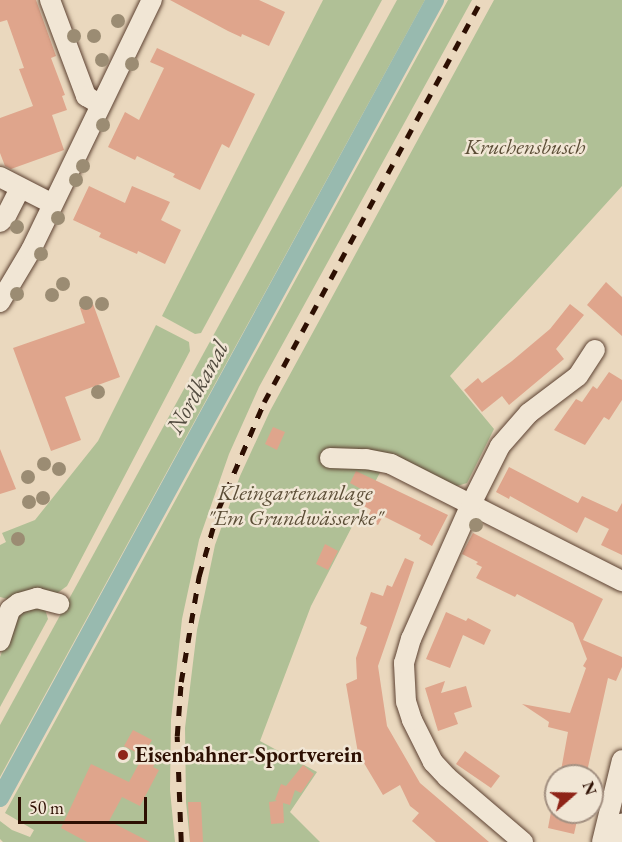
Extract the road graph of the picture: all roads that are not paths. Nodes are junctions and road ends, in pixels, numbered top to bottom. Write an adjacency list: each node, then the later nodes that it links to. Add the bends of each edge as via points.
1 (50, 0): 3 (street, via 86,96)
2 (152, 0): 3 (street)
3 (101, 105): 6 (street)
4 (0, 177): 5 (street)
5 (20, 188): 6 (street); 7 (street)
6 (53, 204): 8 (street)
7 (0, 222)
8 (0, 302)
9 (595, 350): 11 (street, via 578,376 513,428)
10 (330, 458): 11 (street, via 391,464)
11 (471, 504): 12 (street); 17 (street, via 411,639 404,663 405,692 412,720 433,762)
12 (622, 581)
13 (59, 604): 14 (street, via 37,598 19,603 10,610)
14 (0, 640)
15 (622, 760): 18 (street)
16 (622, 823): 19 (street)
17 (524, 842)
18 (602, 842)
19 (618, 842)

